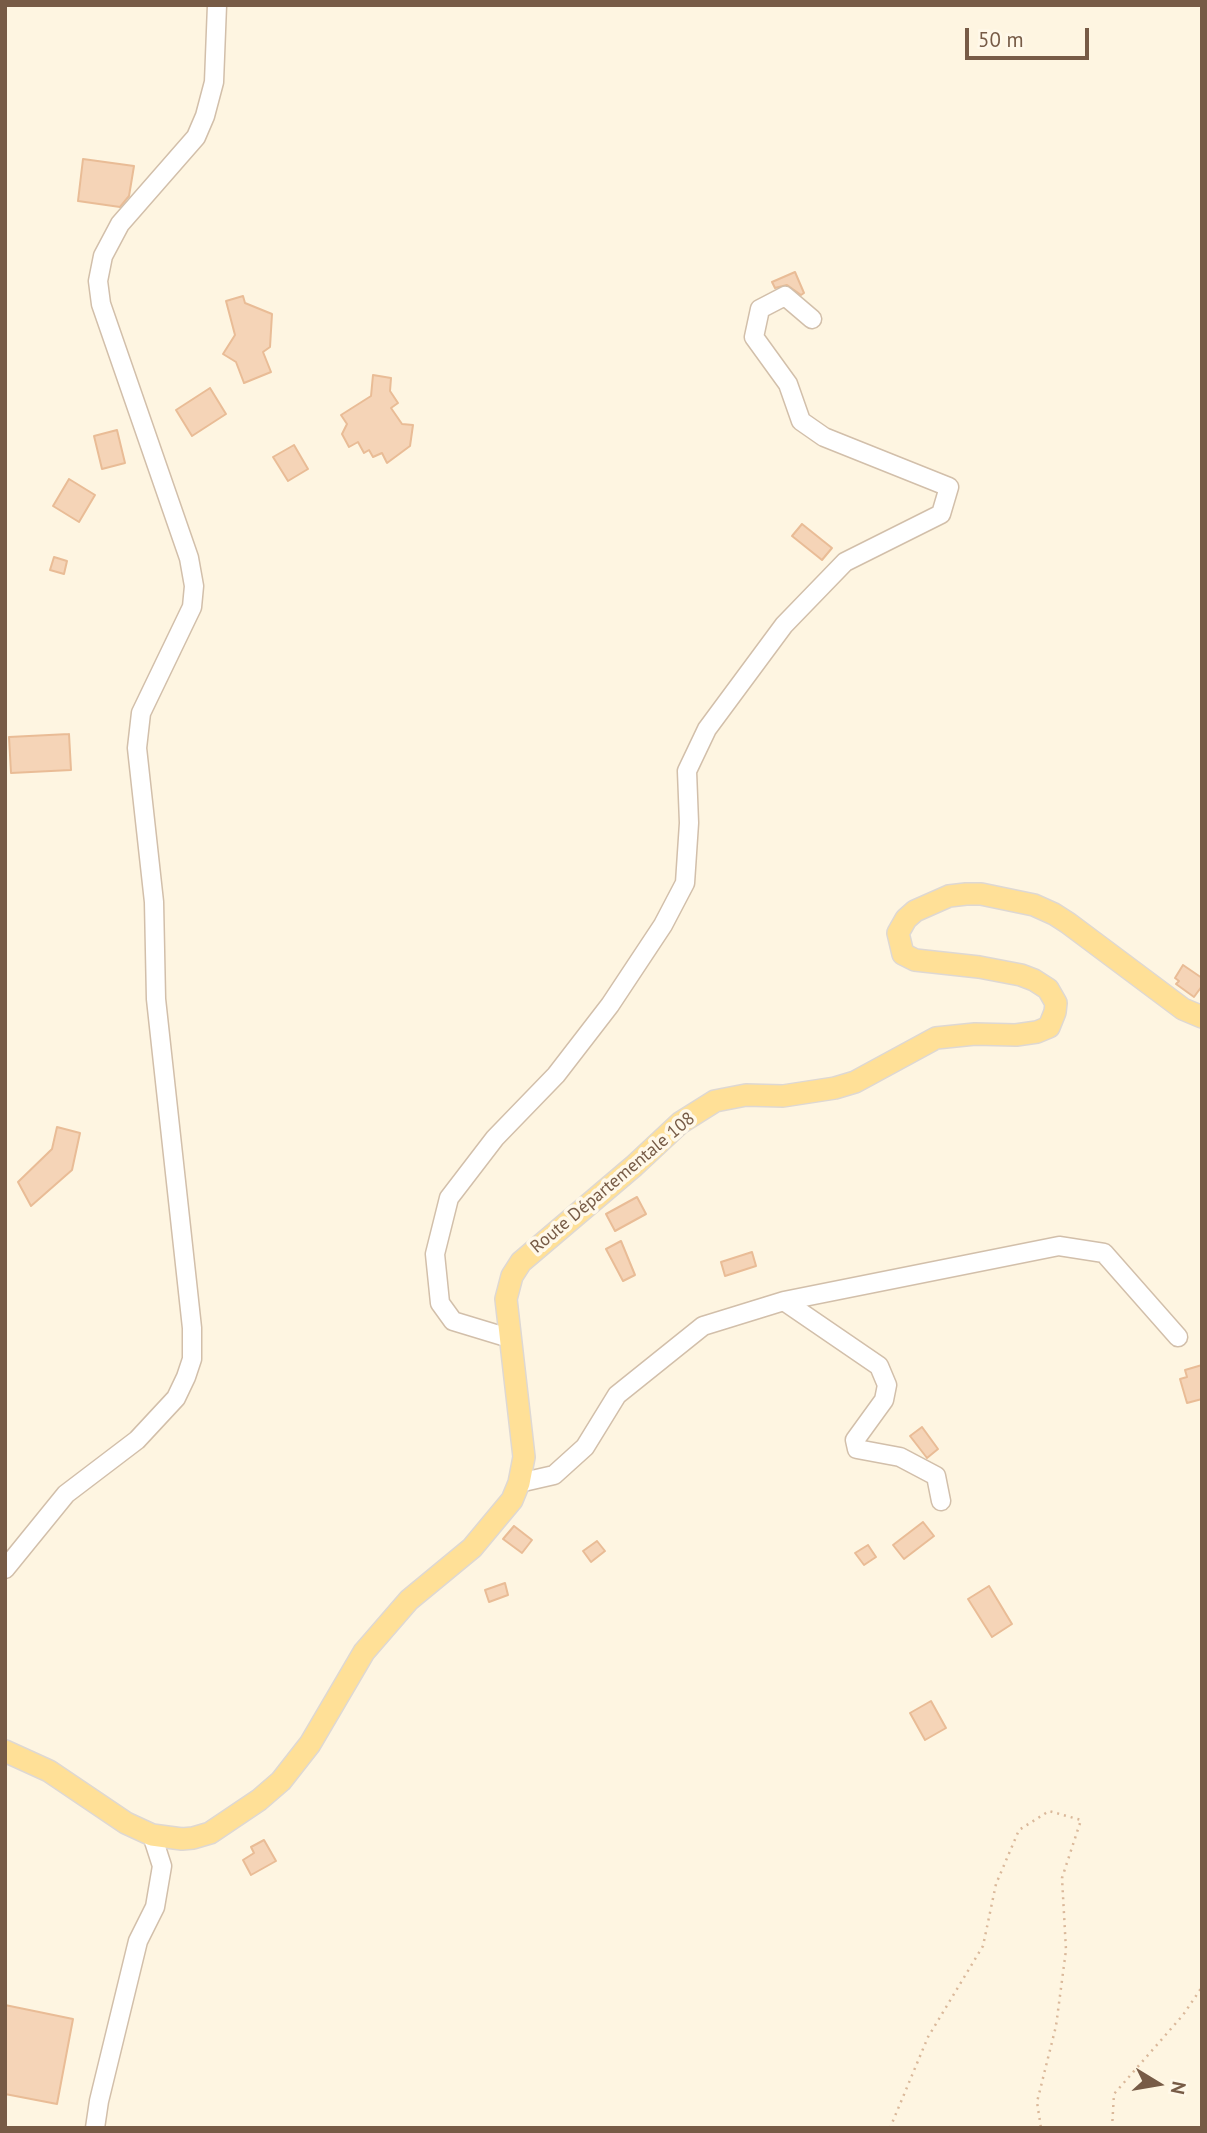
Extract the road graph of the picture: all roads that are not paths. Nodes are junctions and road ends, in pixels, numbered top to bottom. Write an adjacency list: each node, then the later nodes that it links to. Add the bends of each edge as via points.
1 (217, 5): 9 (street, via 214,82 196,137 120,224 103,256 98,281 101,304 189,558 194,586 192,607 141,713 137,748 154,902 156,999 192,1359 176,1398 137,1440 66,1494)
2 (812, 319): 6 (street, via 785,296 760,309 754,337 788,384 801,421 824,437 949,487 941,514 845,562 784,625 707,729 687,771 685,883 663,925 556,1075 495,1138 449,1198 436,1254 440,1303 453,1321)
3 (1202, 1017): 6 (main road, Route Départementale 108, via 1183,1009 1055,914 1034,905 981,894 948,896 929,903 901,926 898,938 903,954 915,960 979,967 1034,980 1048,989 1056,1003 1049,1027 1016,1035 936,1038 835,1088 783,1096 746,1095 702,1108 521,1262 508,1287)
4 (784, 1301): 5 (street, via 1059,1245 1104,1253); 7 (street, via 703,1326 617,1395 585,1447 554,1475); 8 (street, via 879,1366 887,1385 884,1400 855,1440 858,1449 900,1457 936,1476)
5 (1178, 1336)
6 (509, 1338): 7 (main road, Route Départementale 108, via 524,1446)
7 (519, 1483): 11 (main road, Route Départementale 108, via 505,1509 472,1548 409,1600 364,1652 310,1744 281,1781 210,1833 182,1839)
8 (941, 1501)
9 (5, 1569)
10 (5, 1751): 11 (main road, Route Départementale 108, via 49,1771 126,1823)
11 (152, 1835): 12 (street, via 162,1866 155,1907 138,1941)
12 (95, 2128)

